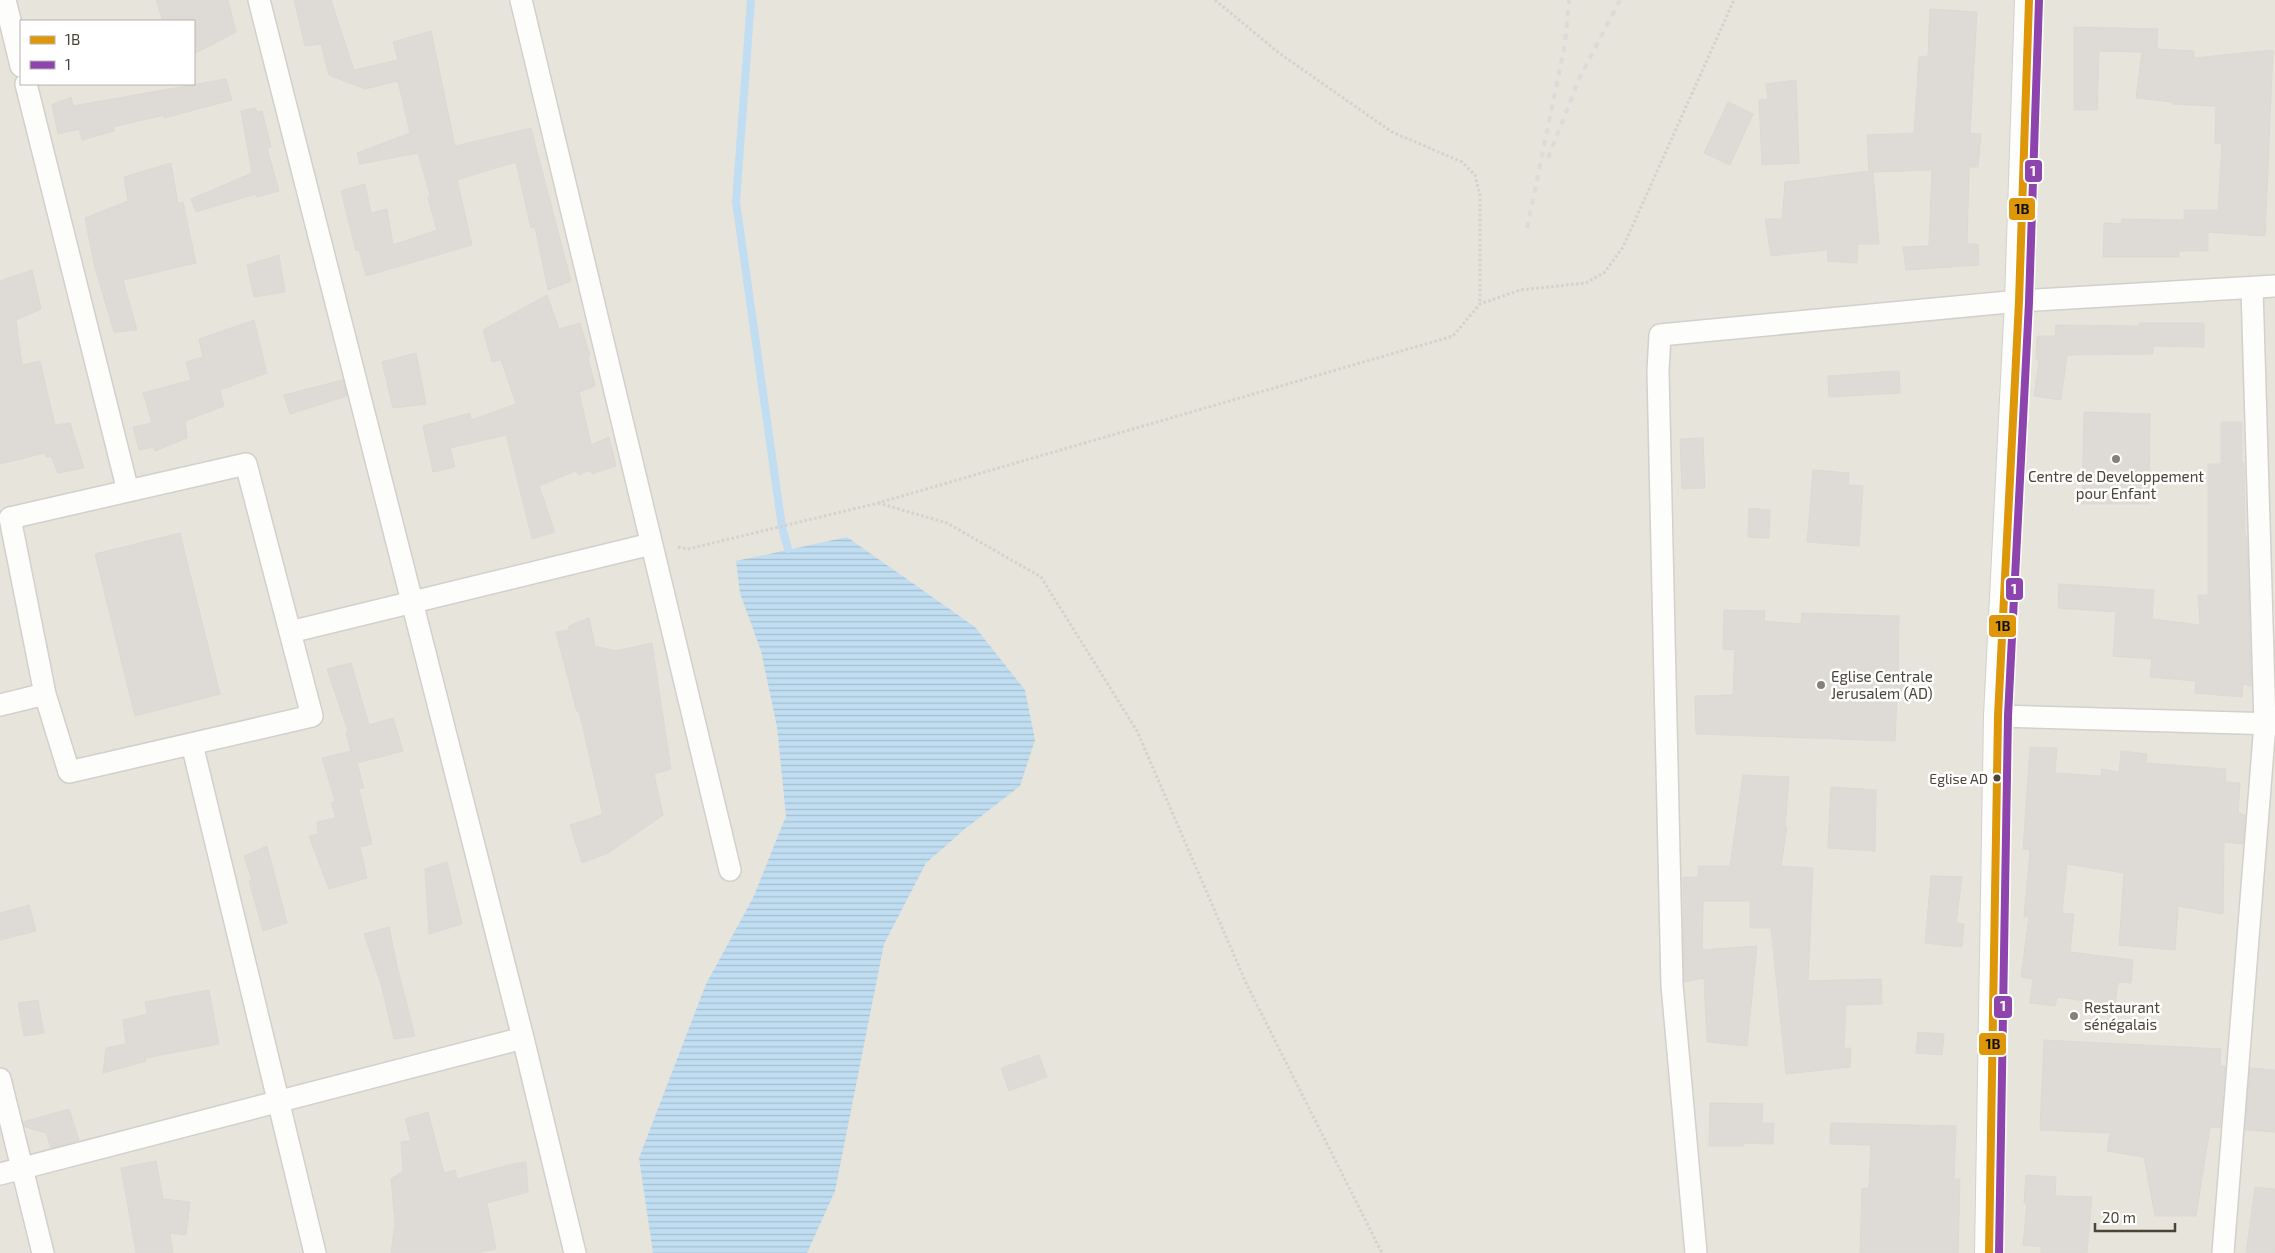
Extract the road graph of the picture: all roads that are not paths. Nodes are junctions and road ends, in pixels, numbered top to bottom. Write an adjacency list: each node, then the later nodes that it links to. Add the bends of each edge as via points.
1 (4, 0): 5 (street)
2 (259, 0): 12 (street)
3 (521, 0): 11 (street)
4 (2029, 0): 9 (street)
5 (20, 62)
6 (26, 85): 10 (street)
7 (2275, 286): 8 (street)
8 (2252, 288): 9 (street); 17 (street)
9 (2019, 301): 16 (street); 28 (street, via 1660,335 1672,985)
10 (128, 491): 13 (street, via 246,464); 14 (street, via 10,518)
11 (652, 544): 12 (street); 19 (street)
12 (413, 602): 13 (street); 20 (street)
13 (290, 632): 18 (street, via 312,716)
14 (45, 694): 15 (street); 18 (street, via 69,772)
15 (0, 705)
16 (1998, 716): 17 (street); 29 (street)
17 (2270, 724): 30 (street)
18 (192, 744): 22 (street)
19 (730, 870)
20 (523, 1038): 22 (street); 27 (street)
21 (0, 1079): 23 (street)
22 (279, 1102): 23 (street); 26 (street)
23 (22, 1168): 24 (street); 25 (street)
24 (0, 1174)
25 (43, 1253)
26 (315, 1253)
27 (575, 1253)
28 (1696, 1253)
29 (1989, 1253)
30 (2223, 1253)

